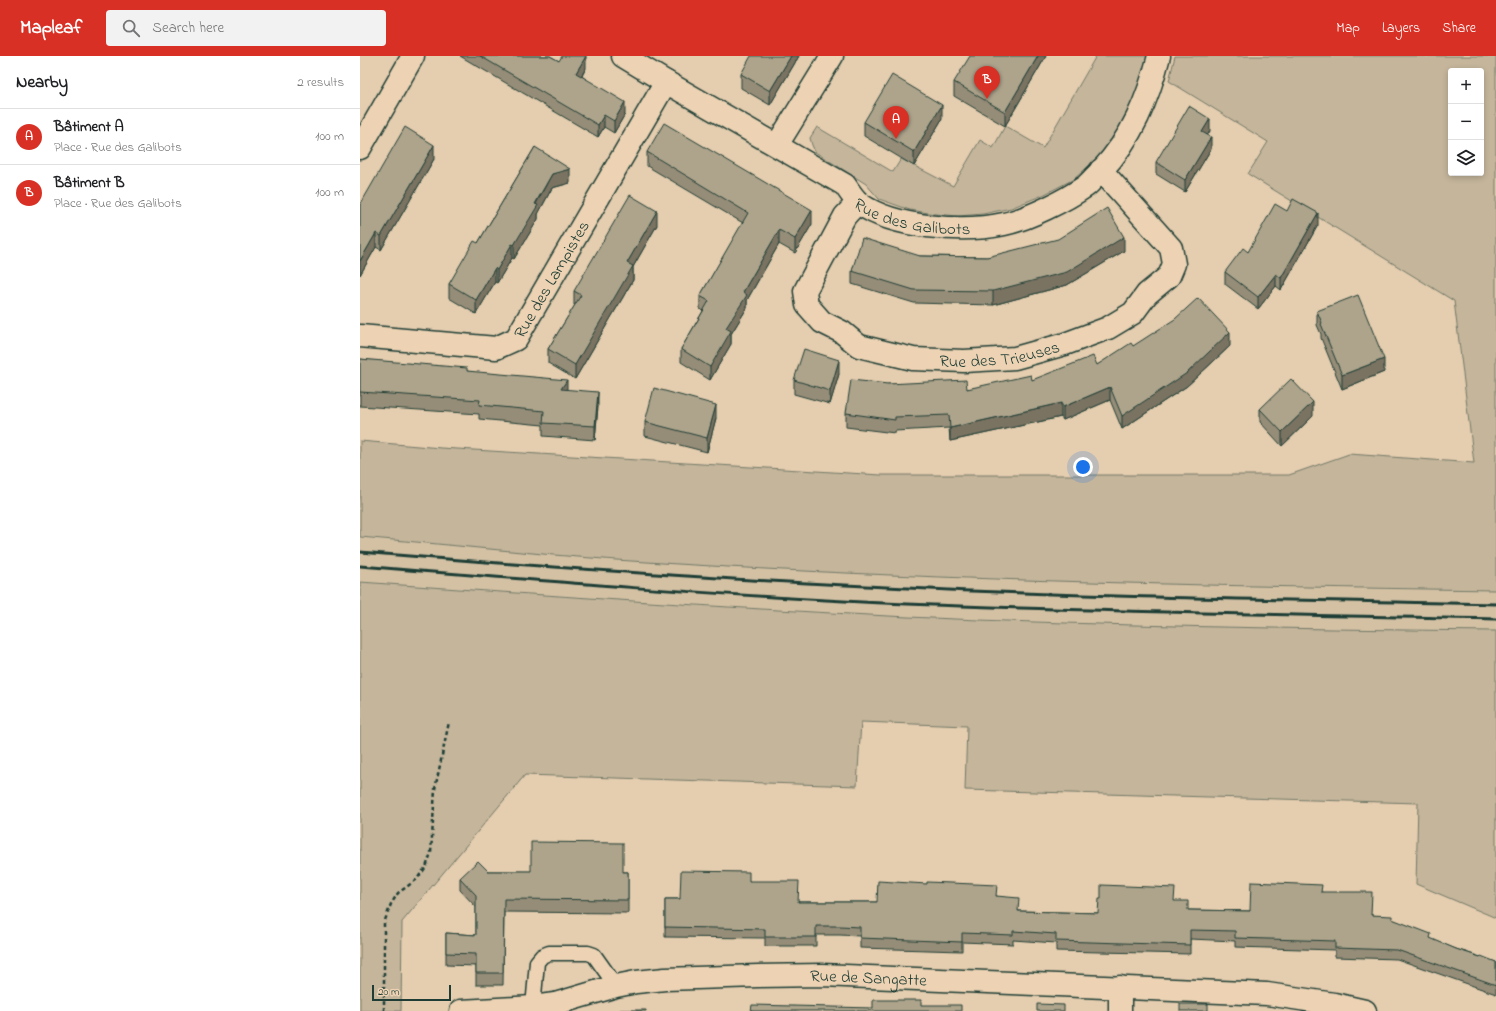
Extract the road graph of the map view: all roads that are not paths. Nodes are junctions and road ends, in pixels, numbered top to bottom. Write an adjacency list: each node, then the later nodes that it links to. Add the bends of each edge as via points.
1 (413, 56): 7 (street)
2 (623, 56): 5 (street, Rue des Galibots)
3 (832, 56): 6 (street)
4 (1159, 56): 8 (street, Rue des Galibots, via 1142,110 1115,155)
5 (666, 82): 6 (street, Rue des Galibots); 10 (street, Rue des Lampistes, via 516,339 496,348)
6 (777, 145): 9 (street, Rue des Galibots, via 845,185)
7 (360, 148)
8 (1101, 170): 9 (street, Rue des Galibots, via 1086,185 1031,216 979,228 937,227 904,222 870,210); 9 (street, Rue des Trieuses, via 1171,248 1174,264 1169,276 1147,294 1133,313 1108,328 1065,344 1015,358 964,361 913,359 859,346 842,332 822,322 806,305 805,291 845,216)
9 (858, 202)
10 (360, 336)
11 (616, 986): 12 (street, Rue de Sangatte, via 664,979 822,975); 13 (street, Rue de Sangatte); 14 (lane, via 594,955 549,953 537,962)
12 (1120, 988): 16 (street); 17 (street, Rue de Sangatte, via 1267,994)
13 (587, 1003): 14 (street, Rue de Sangatte)
14 (533, 1007): 15 (street, Rue de Sangatte)
15 (460, 1011)
16 (1120, 1011)
17 (1365, 1011)

